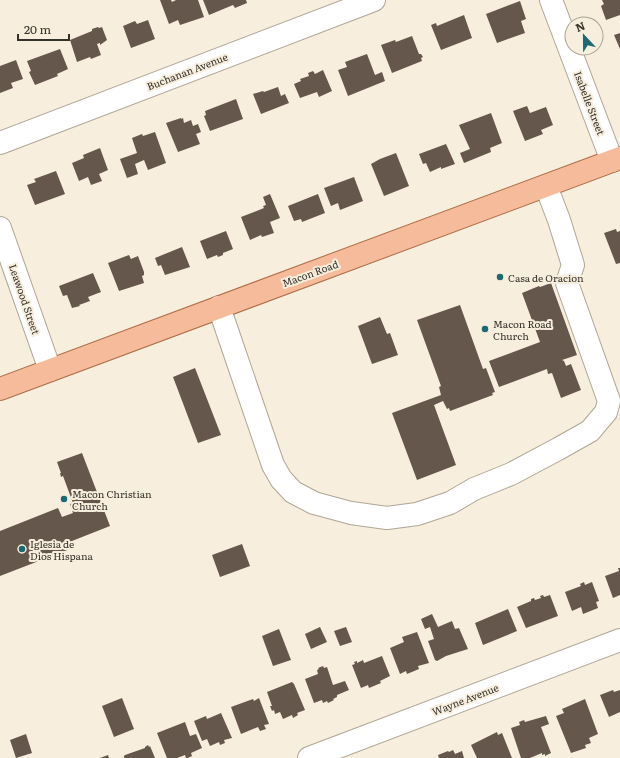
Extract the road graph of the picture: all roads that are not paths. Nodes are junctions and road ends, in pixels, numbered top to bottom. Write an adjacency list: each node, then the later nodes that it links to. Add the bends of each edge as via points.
1 (374, 0): 3 (street, Buchanan Avenue)
2 (551, 0): 4 (street, Isabelle Street)
3 (0, 143)
4 (616, 159): 5 (main road, Macon Road)
5 (546, 186): 7 (main road, Macon Road); 7 (street, via 572,265 567,283 609,401 606,412 590,431 511,474 474,489 450,503 417,514 387,518 351,513 314,503 293,492 273,465)
6 (0, 228): 8 (street, Leawood Street)
7 (219, 307): 8 (main road, Macon Road)
8 (50, 370): 9 (main road, Macon Road)
9 (0, 389)
10 (620, 640): 11 (street, Wayne Avenue)
11 (349, 751): 12 (street, Wayne Avenue)
12 (309, 758)

